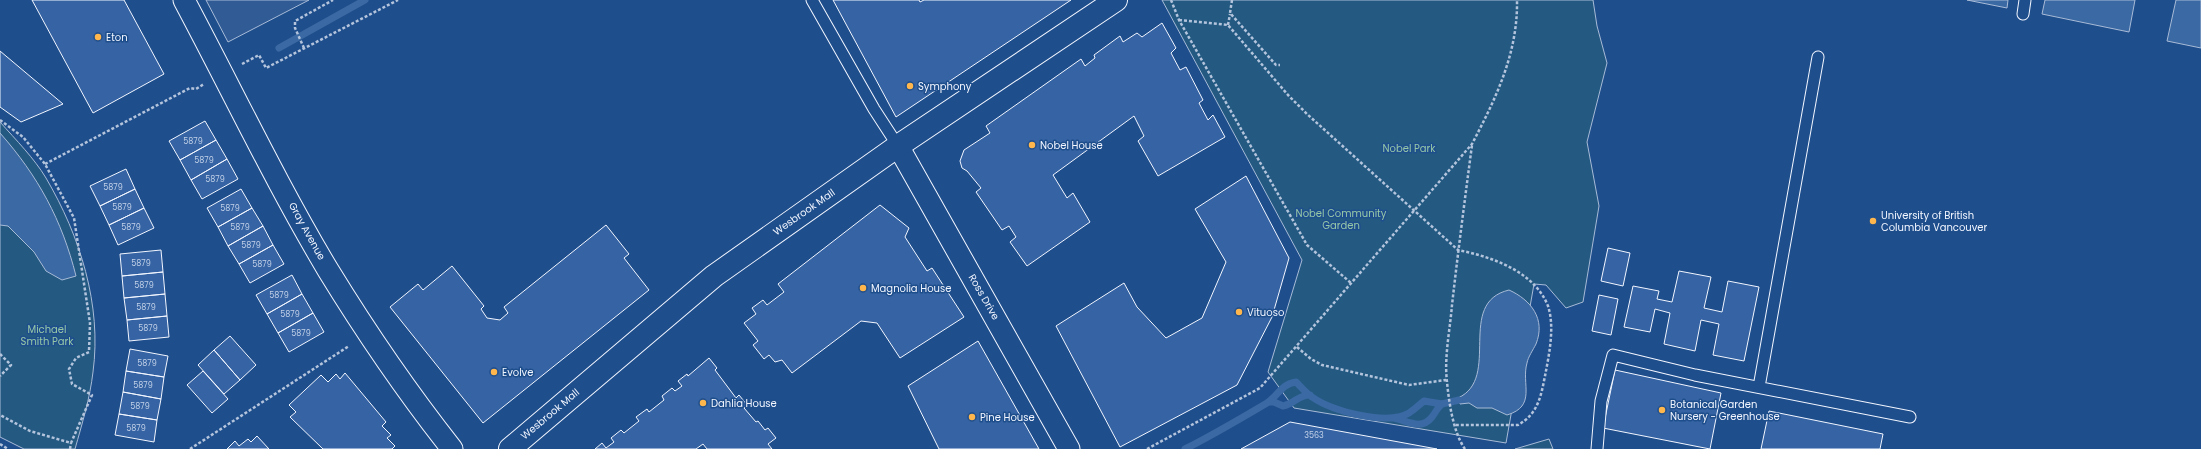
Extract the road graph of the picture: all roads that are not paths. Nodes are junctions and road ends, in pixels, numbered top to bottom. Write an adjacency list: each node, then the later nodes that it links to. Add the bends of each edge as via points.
1 (184, 0): 10 (street, Gray Avenue, via 324,262 367,332)
2 (812, 0): 7 (lane)
3 (1116, 0): 7 (street, Wesbrook Mall)
4 (2025, 0): 5 (lane)
5 (2023, 14)
6 (1818, 57): 8 (lane)
7 (898, 146): 11 (street, Wesbrook Mall, via 714,276); 12 (street, Ross Drive)
8 (1759, 387): 9 (lane); 13 (lane, via 1612,355 1601,401)
9 (1910, 417)
10 (452, 449)
11 (510, 449)
12 (1069, 449)
13 (1597, 449)

